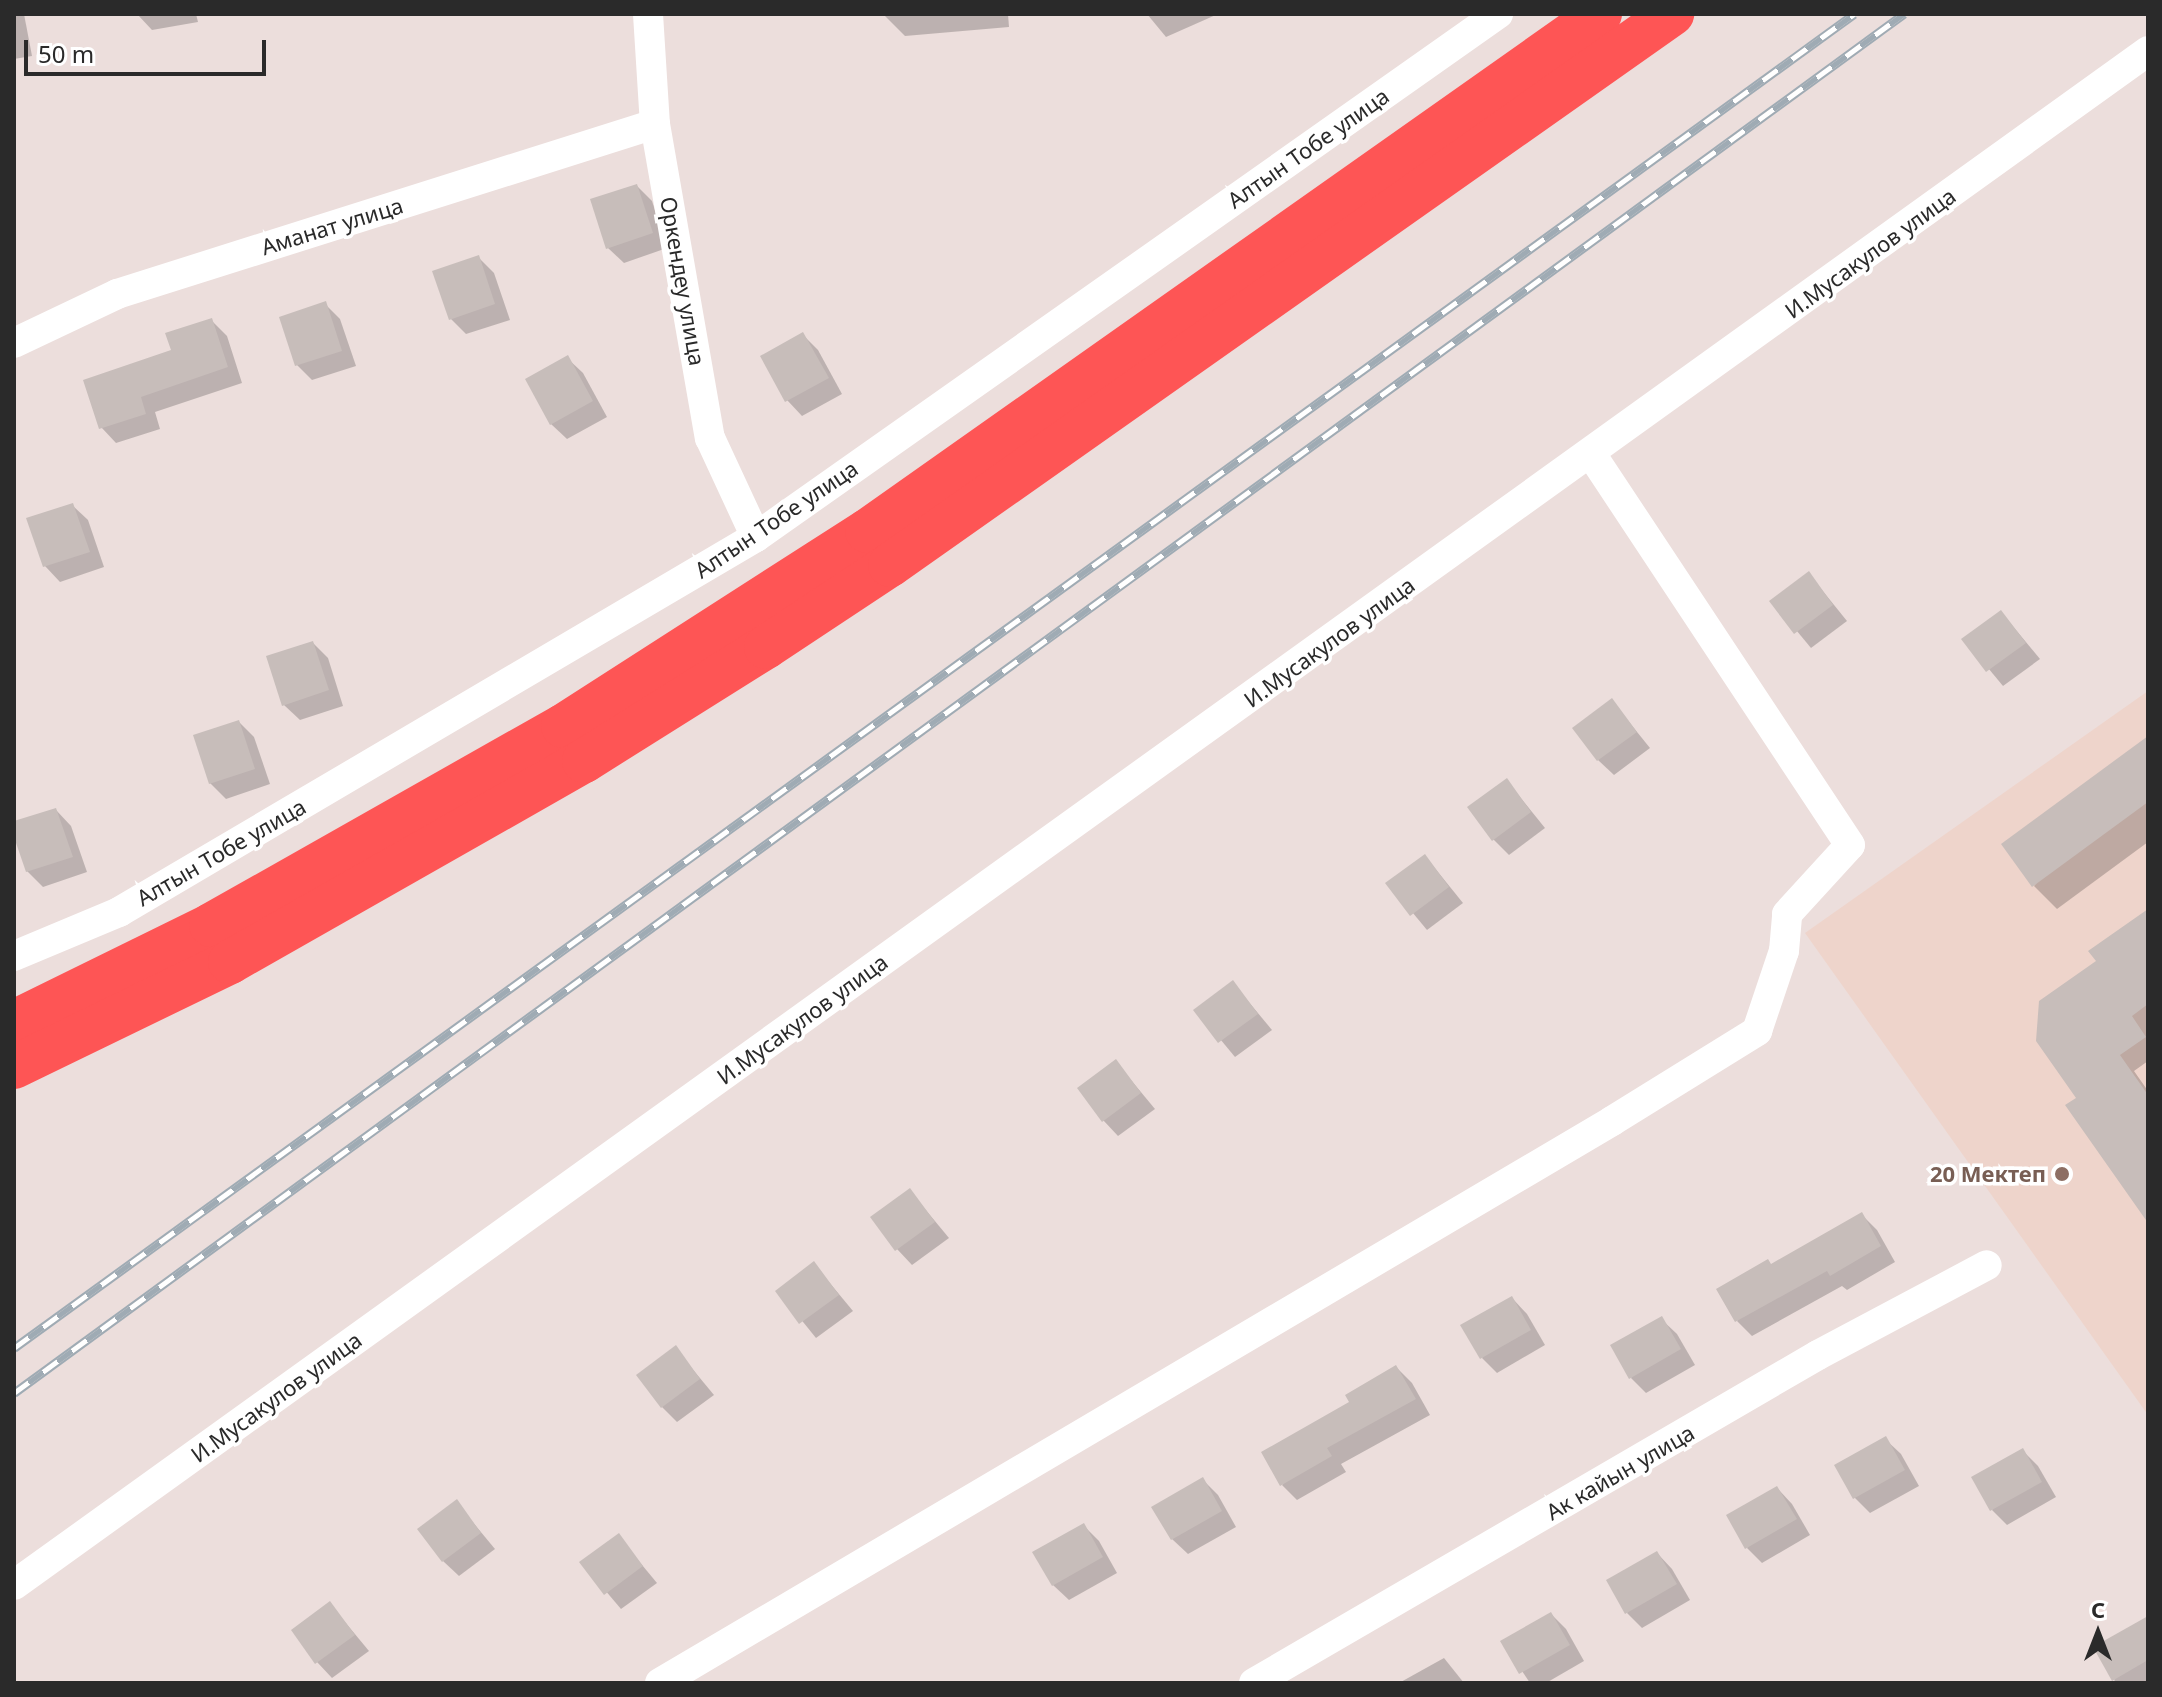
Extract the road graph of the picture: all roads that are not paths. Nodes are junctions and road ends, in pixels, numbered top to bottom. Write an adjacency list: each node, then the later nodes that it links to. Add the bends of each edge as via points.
1 (648, 14): 6 (street, Оркендеу улица)
2 (1498, 14): 9 (street, Алтын Тобе улица)
3 (1600, 14): 11 (highway, via 867,531 563,726 211,925)
4 (1672, 14): 12 (highway, via 904,556 766,647 584,761 230,962)
5 (2148, 51): 8 (street, И.Мусакулов улица)
6 (655, 124): 7 (street, Аманат улица, via 117,294); 9 (street, Оркендеу улица, via 710,438)
7 (14, 343)
8 (1591, 454): 14 (street, И.Мусакулов улица); 15 (street, via 1850,845 1787,914 1784,951 1757,1031)
9 (756, 537): 10 (street, Алтын Тобе улица, via 119,912)
10 (14, 956)
11 (14, 1022)
12 (14, 1067)
13 (1987, 1265): 16 (street, Ак кайын улица, via 1818,1355)
14 (14, 1585)
15 (660, 1683)
16 (1254, 1683)

